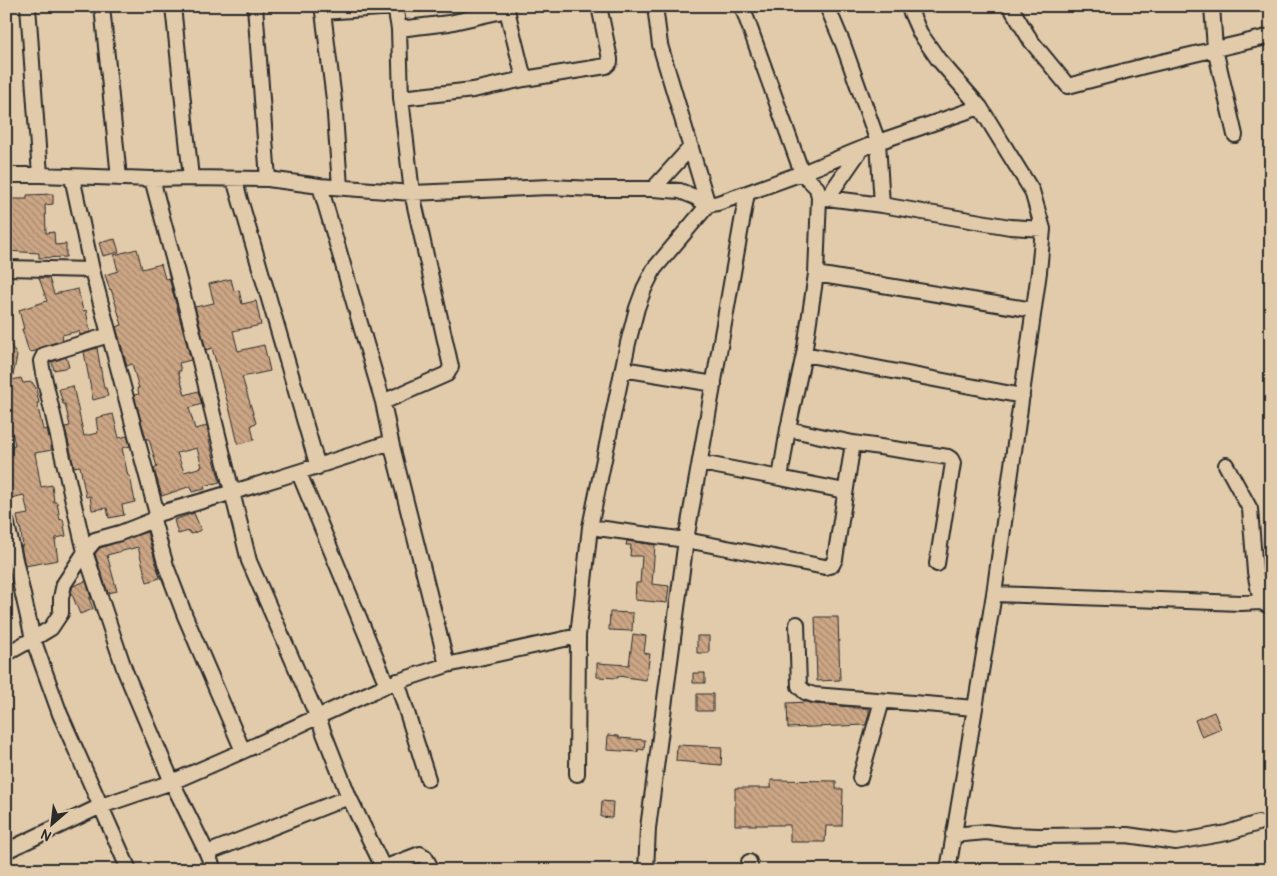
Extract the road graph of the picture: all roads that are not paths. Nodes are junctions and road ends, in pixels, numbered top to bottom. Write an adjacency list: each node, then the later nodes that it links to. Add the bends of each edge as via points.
1 (28, 6): 27 (street)
2 (102, 6): 30 (street)
3 (174, 6): 31 (street)
4 (255, 6): 34 (street)
5 (599, 6): 19 (street, via 610,59 606,66)
6 (655, 6): 24 (street, via 660,45)
7 (742, 6): 26 (street)
8 (827, 6): 23 (street)
9 (908, 6): 21 (street, via 920,33 938,59)
10 (1010, 6): 18 (street, via 1031,41 1068,86)
11 (1212, 6): 18 (street)
12 (395, 7): 14 (street); 16 (street)
13 (506, 8): 15 (street); 19 (street)
14 (322, 9): 36 (street, via 334,100)
15 (478, 11): 16 (street, via 449,23)
16 (399, 29): 20 (street)
17 (1271, 36): 18 (street)
18 (1215, 49): 22 (street)
19 (524, 79): 20 (street, via 473,90)
20 (401, 98): 38 (street)
21 (980, 107): 23 (street); 43 (street, via 1032,190)
22 (1235, 135)
23 (878, 142): 25 (street); 42 (street)
24 (691, 147): 37 (street); 41 (street)
25 (861, 149): 26 (street); 40 (street)
26 (802, 173): 39 (street); 40 (street)
27 (40, 174): 28 (street); 29 (street)
28 (6, 175)
29 (72, 177): 30 (street); 45 (street)
30 (119, 178): 32 (street)
31 (191, 178): 32 (street); 33 (street)
32 (152, 179): 63 (street)
33 (234, 179): 34 (street); 59 (street)
34 (268, 179): 35 (street)
35 (320, 186): 36 (street); 53 (street)
36 (340, 187): 38 (street)
37 (652, 189): 38 (street, via 550,186); 41 (street, via 680,191)
38 (412, 193): 53 (street, via 451,367 447,374)
39 (747, 193): 41 (street); 51 (street)
40 (823, 197): 42 (street); 46 (street)
41 (708, 205): 50 (street, via 654,270 644,289)
42 (882, 205): 43 (street, via 1010,227)
43 (1043, 229): 47 (street)
44 (6, 268): 45 (street)
45 (92, 270): 48 (street)
46 (816, 274): 47 (street); 49 (street)
47 (1033, 310): 52 (street)
48 (110, 335): 64 (street); 68 (street, via 50,352 41,361)
49 (804, 354): 52 (street); 54 (street)
50 (623, 369): 51 (street); 66 (street)
51 (714, 384): 57 (street)
52 (1022, 396): 70 (street)
53 (383, 402): 55 (street)
54 (788, 429): 56 (street); 61 (street)
55 (390, 442): 59 (street); 76 (street)
56 (852, 443): 62 (street); 69 (street, via 952,459)
57 (701, 464): 61 (street); 67 (street)
58 (1226, 465): 71 (street, via 1250,509 1255,572)
59 (318, 467): 60 (street)
60 (298, 473): 63 (street); 77 (street)
61 (780, 478): 62 (street)
62 (845, 491): 67 (street, via 832,565)
63 (232, 493): 64 (street); 80 (street, via 249,561)
64 (155, 517): 68 (street, via 95,540); 81 (street, via 166,566)
65 (6, 520): 74 (street)
66 (590, 527): 67 (street); 73 (street)
67 (686, 540): 96 (street, via 648,828)
68 (85, 552): 74 (street, via 64,584 61,613 51,628); 85 (street, via 125,671)
69 (937, 564)
70 (994, 594): 71 (street); 79 (street)
71 (1266, 604)
72 (797, 624): 78 (street, via 799,686 805,692 814,696)
73 (578, 636): 76 (street); 82 (street)
74 (33, 639): 75 (street); 87 (street, via 60,714)
75 (6, 654)
76 (447, 665): 77 (street)
77 (392, 683): 80 (street); 84 (street)
78 (882, 701): 79 (street); 83 (street)
79 (975, 708): 89 (street)
80 (318, 718): 81 (street); 86 (street)
81 (243, 751): 85 (street)
82 (577, 774)
83 (860, 778)
84 (428, 779)
85 (172, 782): 87 (street); 91 (street)
86 (349, 797): 91 (street); 92 (street)
87 (101, 806): 90 (street); 93 (street)
88 (1258, 823): 89 (street, via 1227,833 1176,842 1127,835 1039,836 986,832)
89 (953, 835): 97 (street)
90 (6, 851)
91 (207, 853): 94 (street)
92 (381, 869): 95 (street, via 420,854)
93 (129, 870)
94 (214, 870)
95 (432, 870)
96 (646, 870)
97 (948, 870)

